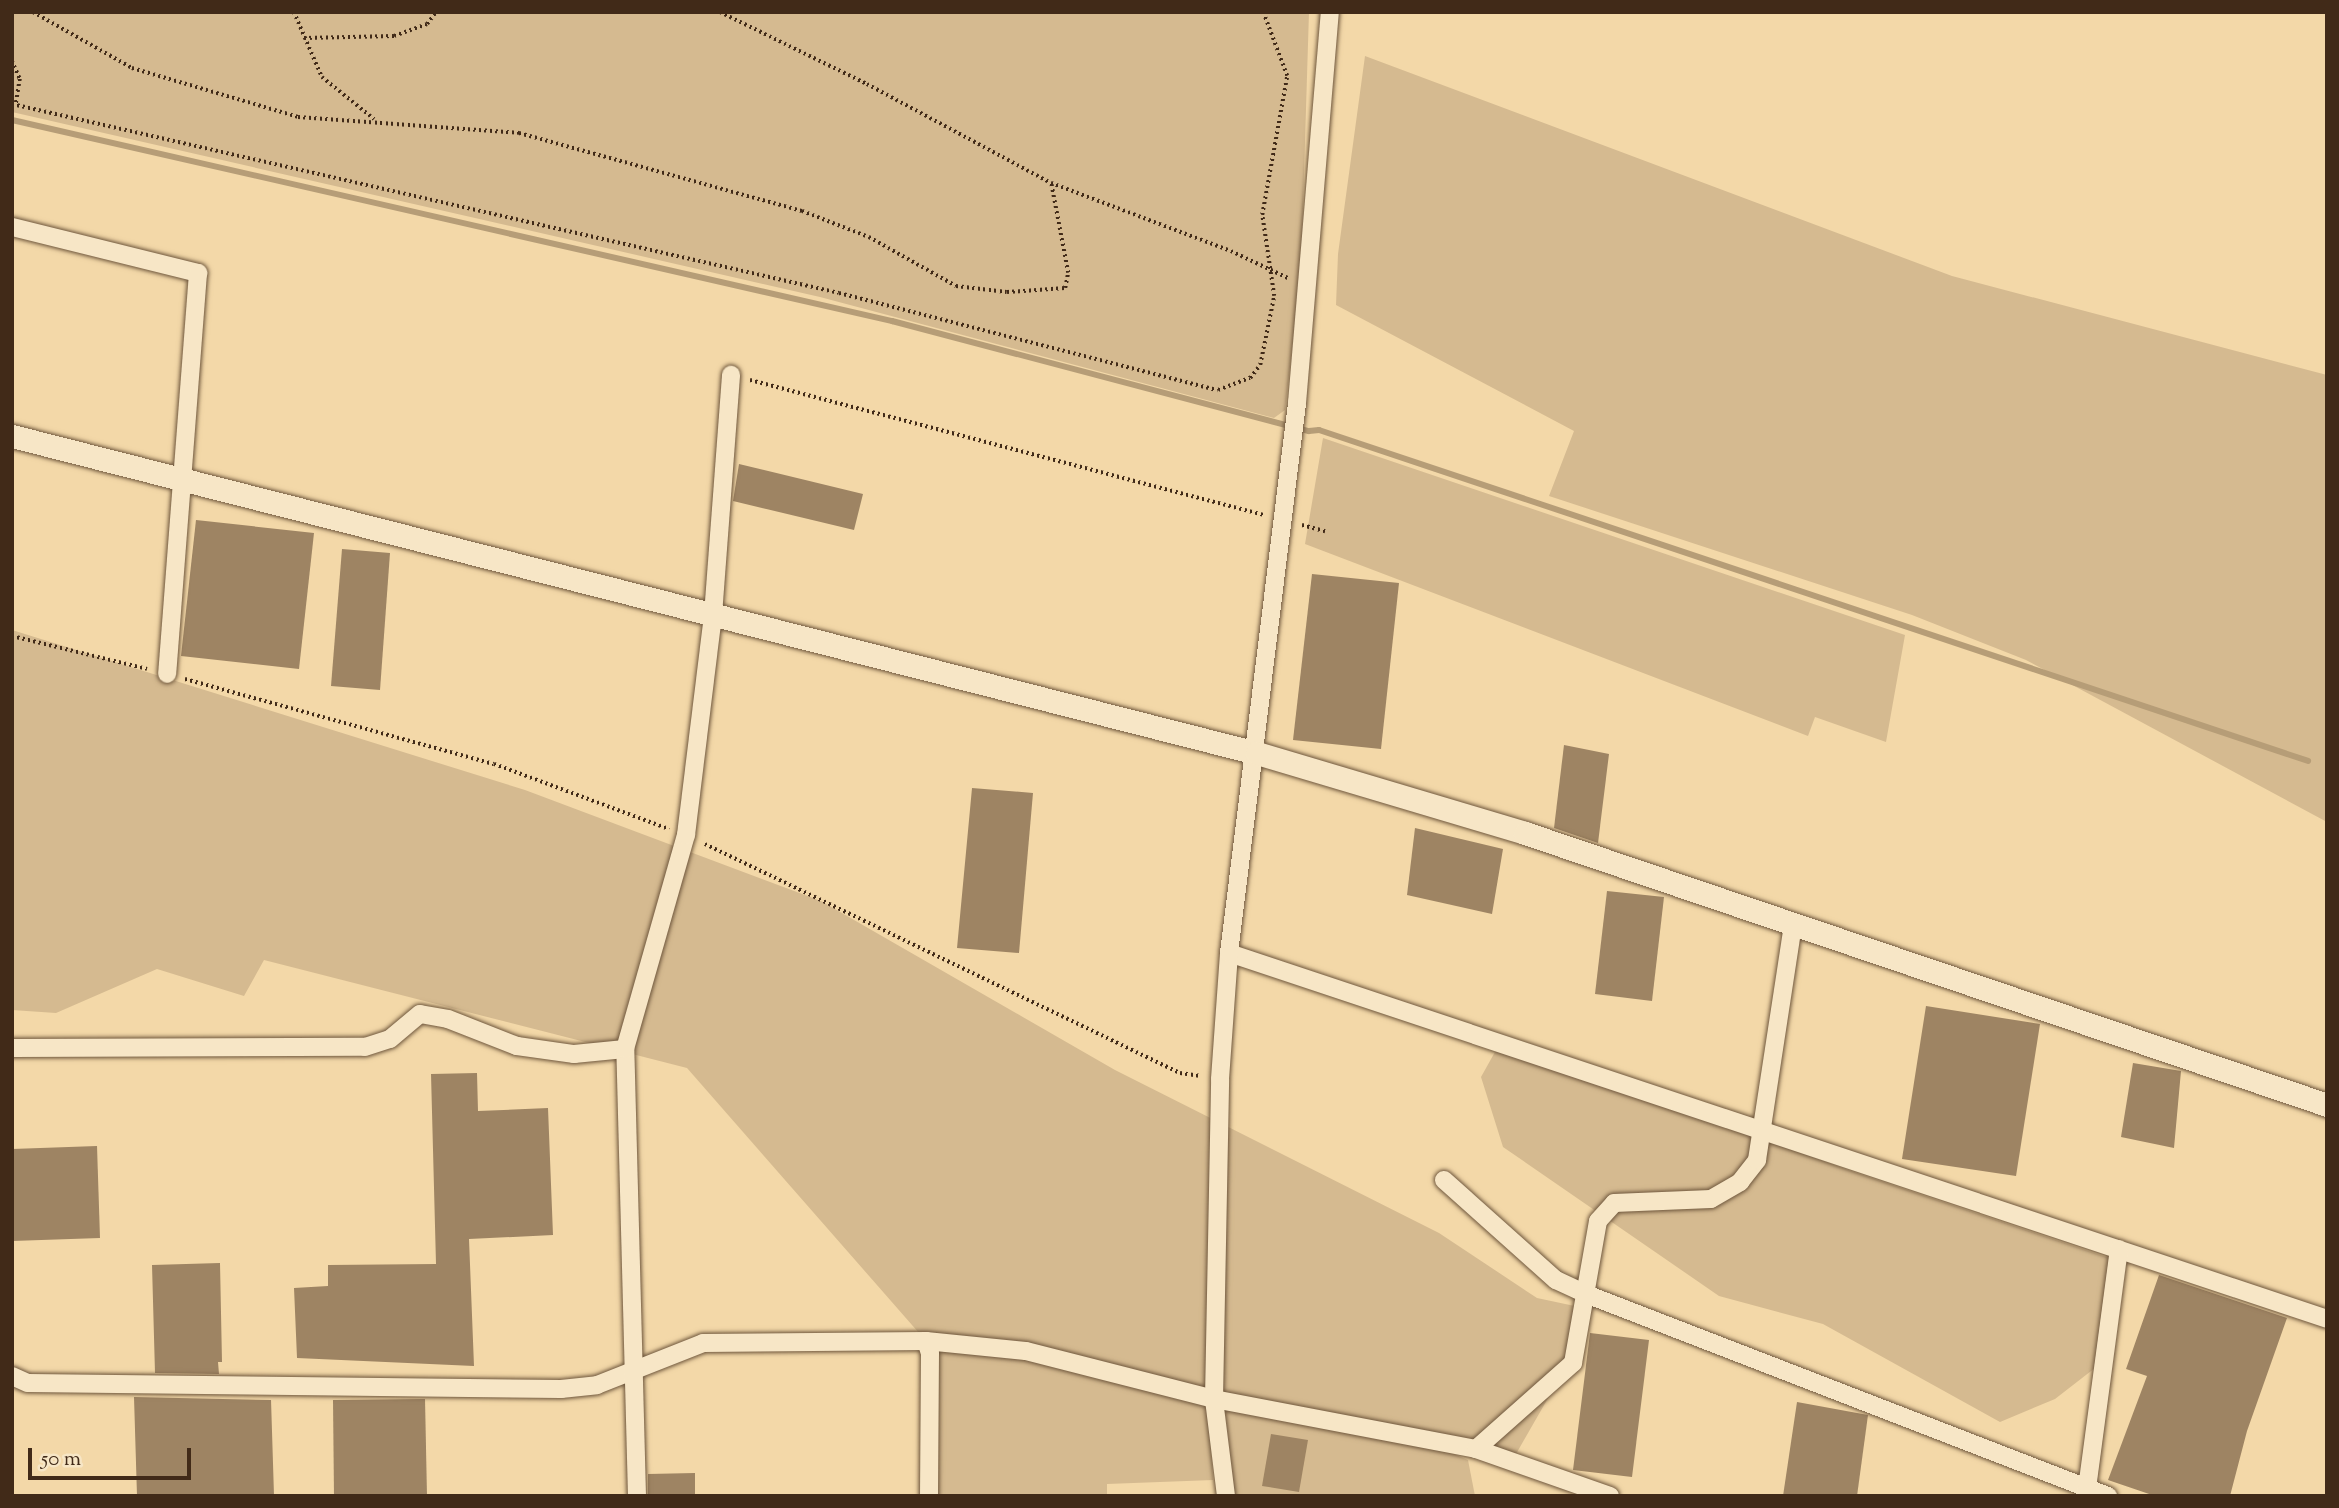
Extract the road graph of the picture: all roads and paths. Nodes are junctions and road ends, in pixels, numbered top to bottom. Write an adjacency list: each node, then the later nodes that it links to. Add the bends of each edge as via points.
1 (33, 12): 10 (path, via 132,68 298,117)
2 (294, 12): 7 (path)
3 (436, 12): 7 (path, via 427,23 394,36)
4 (720, 12): 11 (path, via 867,83)
5 (1263, 12): 13 (path, via 1287,76 1262,215)
6 (1330, 12): 14 (street)
7 (304, 38): 10 (path, via 322,76)
8 (12, 61): 9 (path, via 20,79)
9 (14, 104): 13 (path, via 825,290 1218,390 1242,382 1260,365 1274,296)
10 (376, 120): 11 (path, via 519,133 803,211 869,237 956,286 1007,292 1065,288 1068,273)
11 (1051, 183): 13 (path)
12 (12, 227): 17 (street, via 198,274)
13 (1274, 271): 14 (path)
14 (1308, 288): 24 (street)
15 (731, 375): 18 (path); 21 (street)
16 (12, 436): 17 (street)
17 (181, 479): 21 (street); 23 (street)
18 (1275, 518)
19 (1299, 525): 20 (path)
20 (1325, 531)
21 (713, 615): 24 (street); 25 (street)
22 (12, 636): 23 (path)
23 (167, 674): 25 (path, via 494,764)
24 (1257, 753): 26 (street, via 1525,833); 27 (street)
25 (686, 835): 29 (street); 30 (path, via 1180,1073)
26 (1793, 924): 31 (street); 32 (street)
27 (1230, 953): 30 (street); 32 (street)
28 (12, 1048): 29 (street, via 365,1047 390,1039 421,1014 448,1019 517,1046 575,1054)
29 (625, 1049): 38 (street)
30 (1220, 1079): 40 (street)
31 (2327, 1105)
32 (1762, 1129): 34 (street); 35 (street, via 1757,1160 1740,1182 1711,1199 1614,1203 1598,1221)
33 (1444, 1180): 35 (street, via 1556,1280)
34 (2119, 1249): 36 (street); 42 (street)
35 (1586, 1294): 41 (street, via 1573,1363); 42 (street)
36 (2327, 1319)
37 (926, 1341): 38 (street, via 703,1343); 40 (street, via 1026,1350); 44 (street, via 930,1353)
38 (636, 1369): 39 (street, via 597,1385 561,1388 28,1383); 43 (street)
39 (12, 1376)
40 (1214, 1399): 41 (street); 45 (street)
41 (1476, 1448): 46 (street)
42 (2087, 1492): 47 (street)
43 (637, 1496)
44 (929, 1496)
45 (1226, 1496)
46 (1610, 1496)
47 (2108, 1496)

